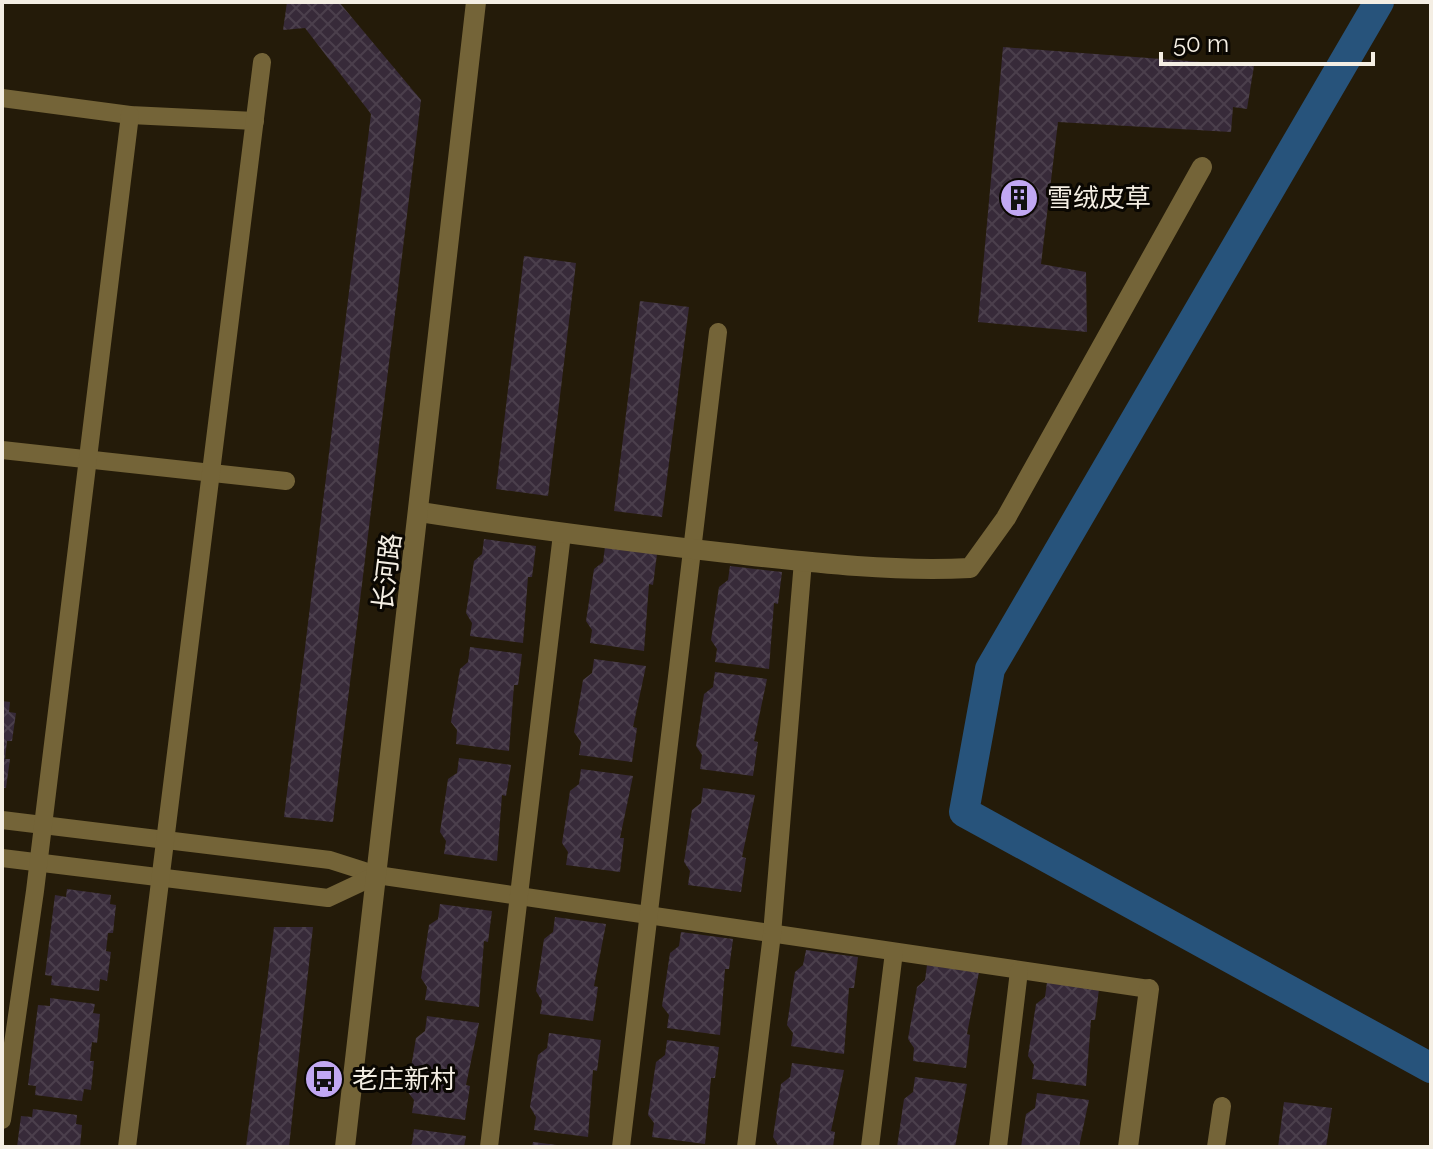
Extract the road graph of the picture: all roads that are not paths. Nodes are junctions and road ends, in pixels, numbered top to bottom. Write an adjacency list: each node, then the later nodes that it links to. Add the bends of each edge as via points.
1 (476, 2): 12 (street, 长河路)
2 (262, 62): 5 (lane)
3 (2, 102): 4 (lane)
4 (130, 115): 5 (lane); 9 (lane)
5 (255, 121): 10 (lane)
6 (1202, 167): 15 (street, via 1006,518 970,568 912,571)
7 (718, 332): 14 (lane)
8 (2, 450): 9 (lane)
9 (86, 460): 10 (lane); 17 (lane)
10 (211, 474): 11 (lane); 18 (lane)
11 (286, 481)
12 (420, 512): 13 (street); 21 (street, 长河路)
13 (562, 534): 14 (street); 23 (lane)
14 (692, 549): 15 (street); 24 (lane)
15 (803, 561): 25 (lane)
16 (2, 820): 17 (lane)
17 (42, 825): 18 (lane); 20 (lane)
18 (165, 840): 21 (lane, via 330,860); 22 (lane)
19 (2, 858): 20 (lane)
20 (38, 862): 22 (lane); 30 (lane)
21 (377, 875): 22 (lane, via 328,898); 23 (lane); 32 (street, 长河路)
22 (161, 877): 31 (lane)
23 (519, 896): 24 (lane); 33 (lane)
24 (649, 916): 25 (lane); 34 (lane)
25 (772, 934): 26 (lane); 35 (lane)
26 (894, 952): 27 (lane); 36 (lane)
27 (1019, 971): 28 (lane); 37 (lane)
28 (1149, 989): 38 (street)
29 (1222, 1106): 39 (lane)
30 (2, 1120)
31 (127, 1147)
32 (345, 1147)
33 (489, 1147)
34 (621, 1147)
35 (746, 1147)
36 (870, 1147)
37 (998, 1147)
38 (1128, 1147)
39 (1216, 1147)

